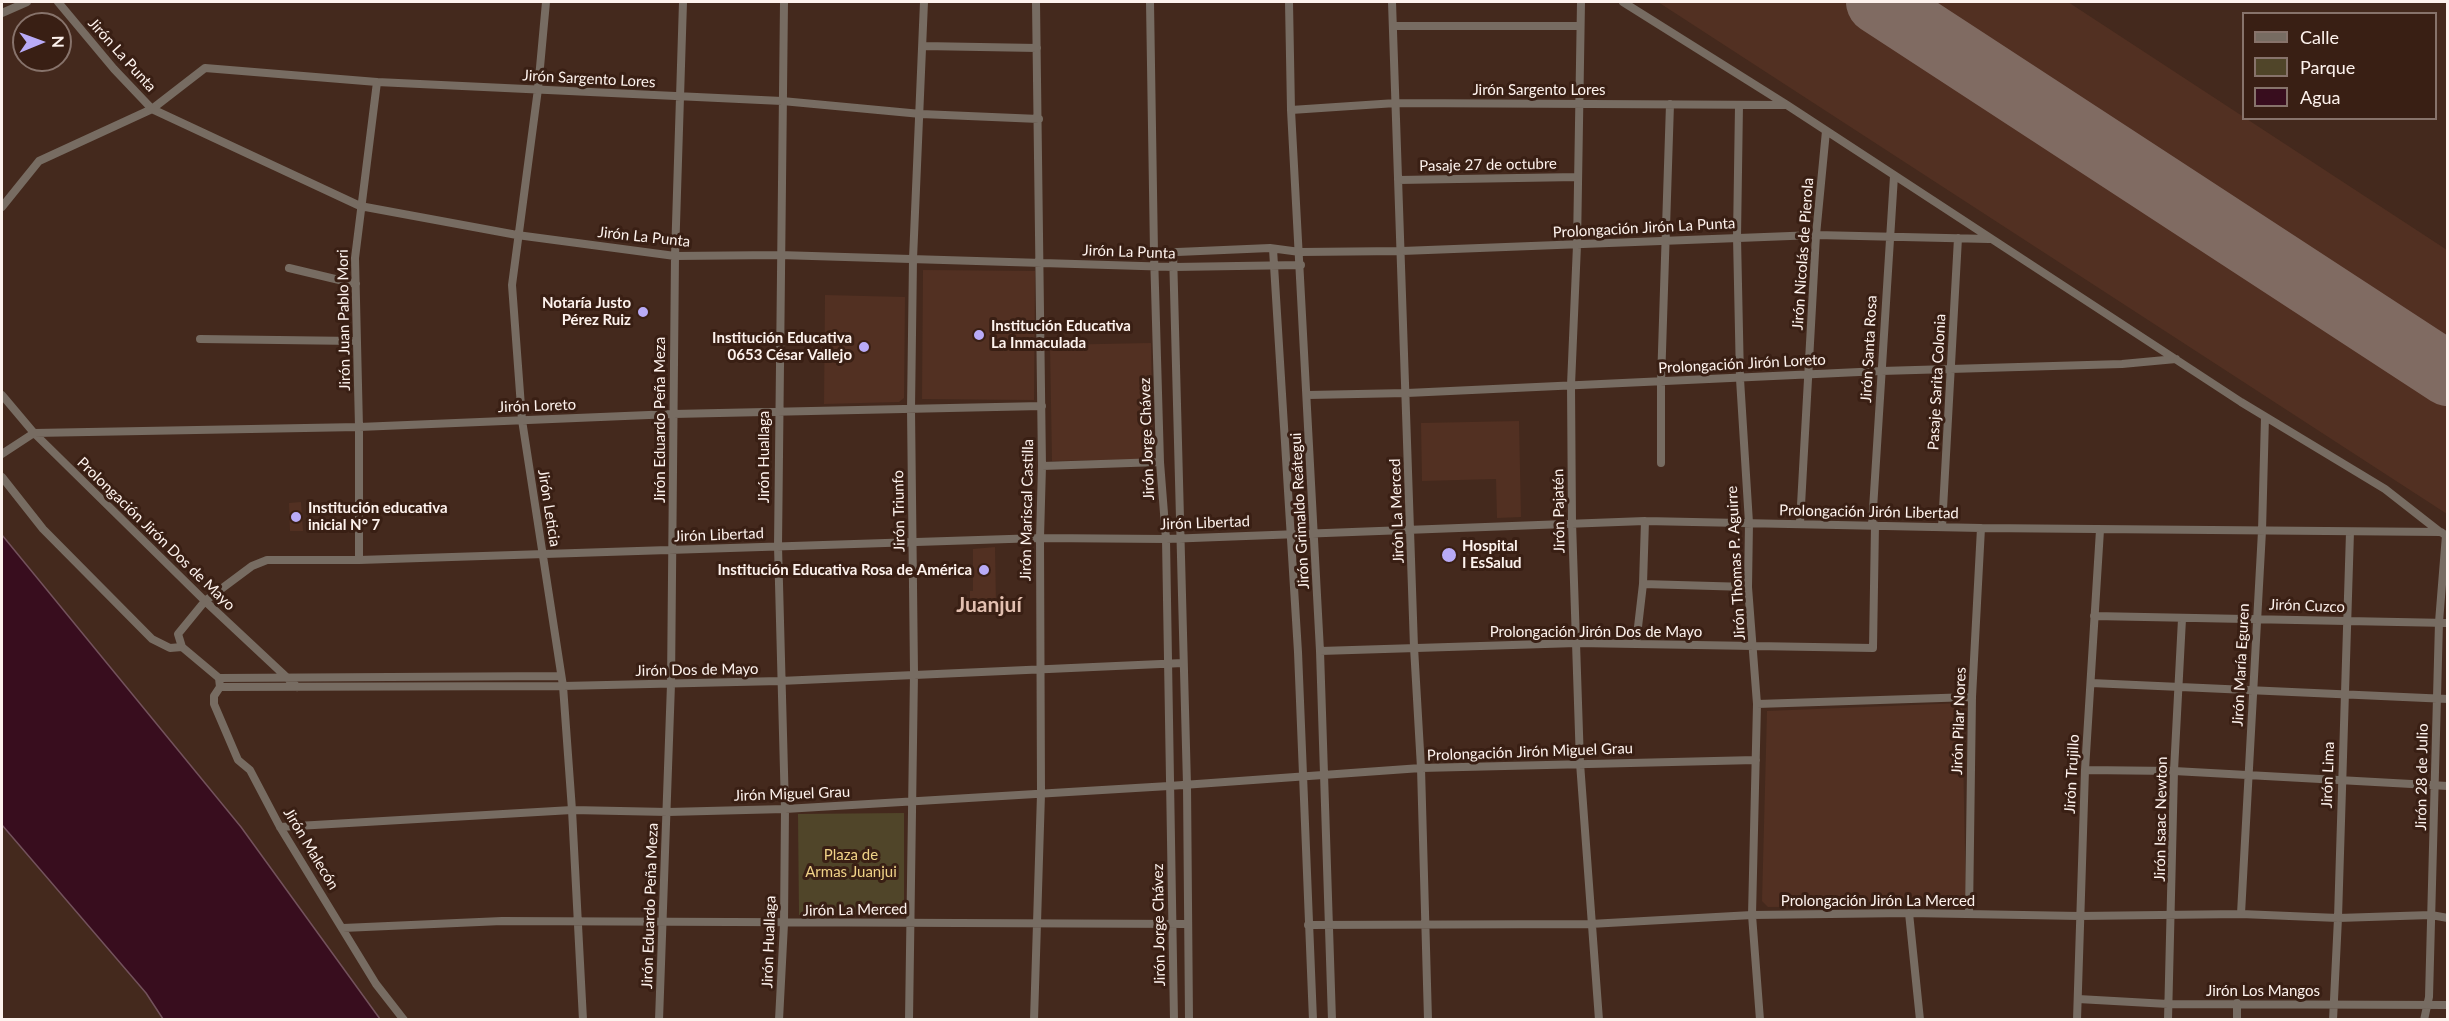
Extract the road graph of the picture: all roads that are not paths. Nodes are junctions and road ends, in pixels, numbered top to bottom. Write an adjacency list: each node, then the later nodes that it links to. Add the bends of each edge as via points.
1 (27, 2): 13 (street)
2 (58, 2): 27 (street, Jirón La Punta)
3 (546, 2): 19 (street, Jirón Leticia)
4 (683, 2): 20 (street, Jirón Eduardo Peña Meza)
5 (784, 2): 21 (street, Jirón Huallaga)
6 (924, 2): 16 (street, Jirón Triunfo)
7 (1036, 2): 17 (street, Jirón Mariscal Castilla)
8 (1150, 2): 49 (street, Jirón Jorge Chávez)
9 (1289, 2): 28 (street, Jirón Grimaldo Reátegui)
10 (1392, 2): 14 (street, Jirón La Merced)
11 (1581, 2): 15 (street, Jirón Pajatén)
12 (1623, 2): 26 (street)
13 (2, 13)
14 (1393, 26): 15 (street); 22 (street, Jirón La Merced)
15 (1579, 26): 23 (street, Jirón Pajatén)
16 (923, 46): 17 (street); 29 (street, Jirón Triunfo)
17 (1036, 48): 30 (street, Jirón Mariscal Castilla)
18 (377, 82): 19 (street, Jirón Sargento Lores); 27 (street, Jirón Sargento Lores, via 205,68); 35 (street, Jirón Juan Pablo Mori)
19 (538, 89): 20 (street, Jirón Sargento Lores); 37 (street, Jirón Leticia)
20 (682, 98): 21 (street, Jirón Sargento Lores); 51 (street, Jirón Eduardo Peña Meza)
21 (782, 101): 29 (street, Jirón Sargento Lores); 50 (street, Jirón Huallaga)
22 (1396, 103): 23 (street, Jirón Sargento Lores); 28 (street, Jirón Sargento Lores); 34 (street, Jirón La Merced)
23 (1580, 104): 24 (street, Jirón Sargento Lores); 33 (street, Jirón Pajatén)
24 (1670, 104): 25 (street, Jirón Sargento Lores); 43 (street)
25 (1739, 105): 26 (street, Jirón Sargento Lores); 39 (street, Jirón Thomas P. Aguirre)
26 (1786, 105): 31 (street)
27 (152, 109): 35 (street, Jirón La Punta); 36 (street, via 39,161)
28 (1291, 110): 48 (street, Jirón Grimaldo Reátegui)
29 (921, 114): 30 (street, Jirón Sargento Lores); 52 (street, Jirón Triunfo)
30 (1039, 119): 53 (street, Jirón Mariscal Castilla)
31 (1826, 131): 32 (street); 38 (street, Jirón Nicolás de Pierola)
32 (1894, 176): 40 (street, Jirón Santa Rosa); 42 (street)
33 (1578, 177): 34 (street, Pasaje 27 de octubre); 44 (street, Jirón Pajatén)
34 (1398, 180): 46 (street, Jirón La Merced)
35 (360, 206): 37 (street, Jirón La Punta); 59 (street, Jirón Juan Pablo Mori)
36 (2, 207)
37 (517, 235): 51 (street, Jirón La Punta); 77 (street, Jirón Leticia, via 512,285)
38 (1816, 235): 39 (street, Prolongación Jirón La Punta); 40 (street, Prolongación Jirón La Punta); 65 (street, Jirón Nicolás de Pierola)
39 (1737, 237): 43 (street, Prolongación Jirón La Punta); 66 (street, Jirón Thomas P. Aguirre)
40 (1888, 237): 41 (street, Prolongación Jirón La Punta); 64 (street, Jirón Santa Rosa)
41 (1958, 238): 42 (street, Prolongación Jirón La Punta); 63 (street, Pasaje Sarita Colonia)
42 (1989, 239): 62 (street)
43 (1666, 243): 44 (street, Prolongación Jirón La Punta); 67 (street)
44 (1577, 245): 46 (street, Prolongación Jirón La Punta); 68 (street, Jirón Pajatén)
45 (1273, 249): 47 (street, Jirón La Punta); 48 (street, Jirón La Punta); 57 (street, Jirón Grimaldo Reátegui)
46 (1402, 251): 48 (street, Prolongación Jirón La Punta); 69 (street, Jirón La Merced)
47 (1173, 252): 49 (street, Jirón La Punta); 56 (street, Jirón Jorge Chávez)
48 (1300, 252): 54 (street, Jirón Grimaldo Reátegui)
49 (1154, 253): 55 (street, Jirón Jorge Chávez)
50 (779, 255): 51 (street, Jirón La Punta); 52 (street, Jirón La Punta); 74 (street, Jirón Huallaga)
51 (675, 256): 75 (street, Jirón Eduardo Peña Meza)
52 (913, 259): 53 (street, Jirón La Punta); 73 (street, Jirón Triunfo)
53 (1041, 262): 55 (street, Jirón La Punta); 72 (street, Jirón Mariscal Castilla)
54 (1300, 265): 57 (street, Jirón La Punta); 70 (street, Jirón Grimaldo Reátegui)
55 (1155, 266): 56 (street, Jirón La Punta); 81 (street, Jirón Jorge Chávez)
56 (1174, 267): 57 (street, Jirón La Punta); 100 (street, Jirón Jorge Chávez)
57 (1274, 267): 97 (street, Jirón Grimaldo Reátegui)
58 (289, 268): 59 (street)
59 (356, 284): 61 (street, Jirón Juan Pablo Mori)
60 (200, 339): 61 (street)
61 (356, 341): 78 (street, Jirón Juan Pablo Mori)
62 (2177, 358): 63 (street, Prolongación Jirón Loreto, via 2122,364); 76 (street)
63 (1952, 370): 64 (street, Prolongación Jirón Loreto); 90 (street, Pasaje Sarita Colonia)
64 (1881, 371): 65 (street, Prolongación Jirón Loreto); 89 (street, Jirón Santa Rosa)
65 (1809, 375): 66 (street, Prolongación Jirón Loreto); 88 (street, Jirón Nicolás de Pierola)
66 (1740, 379): 67 (street, Prolongación Jirón Loreto); 87 (street, Jirón Thomas P. Aguirre)
67 (1661, 382): 68 (street, Prolongación Jirón Loreto); 82 (street)
68 (1572, 385): 69 (street, Prolongación Jirón Loreto); 86 (street, Jirón Pajatén)
69 (1407, 393): 70 (street, Prolongación Jirón Loreto); 92 (street, Jirón La Merced)
70 (1308, 394): 96 (street, Jirón Grimaldo Reátegui)
71 (2, 395): 79 (street, Prolongación Jirón Dos de Mayo)
72 (1042, 406): 73 (street, Jirón Loreto); 83 (street, Jirón Mariscal Castilla)
73 (911, 409): 74 (street, Jirón Loreto); 102 (street, Jirón Triunfo)
74 (778, 412): 75 (street, Jirón Loreto); 103 (street, Jirón Huallaga)
75 (673, 414): 77 (street, Jirón Loreto); 104 (street, Jirón Eduardo Peña Meza)
76 (2265, 417): 94 (street, Jirón María Eguren); 98 (street, via 2385,489)
77 (522, 420): 78 (street, Jirón Loreto); 105 (street, Jirón Leticia)
78 (359, 427): 79 (street, Jirón Loreto); 106 (street, Jirón Juan Pablo Mori)
79 (34, 433): 80 (street); 109 (street, Prolongación Jirón Dos de Mayo)
80 (2, 454)
81 (1160, 462): 83 (street); 101 (street, Jirón Jorge Chávez)
82 (1661, 463)
83 (1042, 466): 99 (street, Jirón Mariscal Castilla)
84 (2, 477): 118 (street, via 43,528 152,639 170,648)
85 (1645, 521): 86 (street, Prolongación Jirón Libertad); 87 (street, Prolongación Jirón Libertad); 107 (street)
86 (1572, 522): 92 (street, Prolongación Jirón Libertad); 115 (street, Jirón Pajatén)
87 (1749, 523): 88 (street, Prolongación Jirón Libertad); 108 (street, Jirón Thomas P. Aguirre)
88 (1800, 523): 89 (street, Prolongación Jirón Libertad)
89 (1874, 525): 90 (street, Prolongación Jirón Libertad); 120 (street, Jirón Santa Rosa)
90 (1942, 527): 91 (street, Prolongación Jirón Libertad)
91 (1981, 528): 93 (street, Prolongación Jirón Libertad); 137 (street, Jirón Pilar Nores)
92 (1412, 529): 96 (street, Prolongación Jirón Libertad); 119 (street, Jirón La Merced)
93 (2100, 530): 94 (street, Prolongación Jirón Libertad); 110 (street, Jirón Trujillo)
94 (2262, 531): 95 (street, Prolongación Jirón Libertad); 111 (street, Jirón María Eguren)
95 (2350, 532): 98 (street, Prolongación Jirón Libertad); 113 (street, Jirón Lima)
96 (1314, 533): 97 (street, Prolongación Jirón Libertad); 121 (street, Jirón Grimaldo Reátegui)
97 (1290, 534): 100 (street, Jirón Libertad); 148 (street, Jirón Grimaldo Reátegui)
98 (2445, 535): 114 (street, Jirón 28 de Julio)
99 (1040, 538): 101 (street, Jirón Libertad); 102 (street, Jirón Libertad); 124 (street, Jirón Mariscal Castilla)
100 (1181, 538): 101 (street, Jirón Libertad); 122 (street, Jirón Jorge Chávez)
101 (1166, 539): 123 (street, Jirón Jorge Chávez)
102 (912, 542): 103 (street, Jirón Libertad); 125 (street, Jirón Triunfo)
103 (778, 546): 104 (street, Jirón Libertad); 128 (street, Jirón Huallaga)
104 (673, 549): 105 (street, Jirón Libertad); 131 (street, Jirón Eduardo Peña Meza)
105 (542, 554): 106 (street, Jirón Libertad); 126 (street, Jirón Leticia)
106 (359, 560): 109 (street, Jirón Libertad, via 267,560 252,566)
107 (1643, 584): 108 (street); 116 (street)
108 (1748, 587): 117 (street, Jirón Thomas P. Aguirre)
109 (205, 601): 118 (street, Jirón Libertad, via 178,634); 127 (street, Prolongación Jirón Dos de Mayo)
110 (2094, 616): 112 (street, Jirón Cuzco); 130 (street, Jirón Trujillo)
111 (2256, 618): 112 (street, Jirón Cuzco); 113 (street, Jirón Cuzco); 135 (street, Jirón María Eguren)
112 (2182, 620): 133 (street, Jirón Isaac Newton)
113 (2346, 622): 114 (street, Jirón Cuzco); 136 (street, Jirón Lima)
114 (2443, 623): 138 (street, Jirón 28 de Julio)
115 (1577, 643): 116 (street, Prolongación Jirón Dos de Mayo); 119 (street, Prolongación Jirón Dos de Mayo); 142 (street, Jirón Pajatén)
116 (1636, 644): 117 (street, Prolongación Jirón Dos de Mayo)
117 (1754, 646): 120 (street, Prolongación Jirón Dos de Mayo); 140 (street, Jirón Thomas P. Aguirre)
118 (182, 647): 129 (street)
119 (1414, 647): 121 (street, Prolongación Jirón Dos de Mayo); 143 (street, Jirón La Merced)
120 (1872, 648)
121 (1320, 651): 146 (street, Jirón Grimaldo Reátegui)
122 (1183, 663): 123 (street, Jirón Dos de Mayo); 150 (street, Jirón Jorge Chávez)
123 (1167, 664): 124 (street, Jirón Dos de Mayo); 151 (street, Jirón Jorge Chávez)
124 (1040, 668): 125 (street, Jirón Dos de Mayo); 154 (street, Jirón Mariscal Castilla)
125 (914, 673): 128 (street, Jirón Dos de Mayo); 155 (street, Jirón Triunfo)
126 (561, 676): 127 (street); 132 (street, Jirón Leticia)
127 (288, 678): 129 (street); 134 (street, Prolongación Jirón Dos de Mayo)
128 (780, 681): 131 (street, Jirón Dos de Mayo); 156 (street, Jirón Huallaga)
129 (219, 682): 134 (street, Jirón Dos de Mayo); 159 (street, Jirón Malecón, via 213,704 220,722 238,760 250,770)
130 (2091, 683): 133 (street); 144 (street, Jirón Trujillo)
131 (671, 684): 132 (street, Jirón Dos de Mayo); 158 (street, Jirón Eduardo Peña Meza)
132 (563, 686): 134 (street, Jirón Dos de Mayo); 157 (street, Jirón Leticia)
133 (2181, 686): 135 (street); 145 (street, Jirón Isaac Newton)
134 (297, 687)
135 (2253, 689): 136 (street); 147 (street, Jirón María Eguren)
136 (2344, 694): 138 (street); 149 (street, Jirón Lima)
137 (1972, 697): 140 (street); 161 (street, Jirón Pilar Nores)
138 (2437, 699): 139 (street); 152 (street, Jirón 28 de Julio)
139 (2448, 699)
140 (1757, 704): 141 (street, Jirón Thomas P. Aguirre)
141 (1756, 760): 142 (street, Prolongación Jirón Miguel Grau); 163 (street, Jirón Thomas P. Aguirre)
142 (1580, 763): 143 (street, Prolongación Jirón Miguel Grau); 176 (street, Jirón Pajatén)
143 (1421, 768): 146 (street, Prolongación Jirón Miguel Grau); 179 (street, Jirón La Merced)
144 (2085, 770): 145 (street); 166 (street, Jirón Trujillo)
145 (2174, 771): 147 (street); 164 (street, Jirón Isaac Newton)
146 (1324, 774): 148 (street, Prolongación Jirón Miguel Grau); 178 (street, Jirón Grimaldo Reátegui)
147 (2250, 776): 149 (street); 162 (street, Jirón María Eguren)
148 (1304, 777): 150 (street, Jirón Miguel Grau); 177 (street, Jirón Grimaldo Reátegui)
149 (2341, 782): 152 (street); 167 (street, Jirón Lima)
150 (1187, 785): 151 (street, Jirón Miguel Grau); 175 (street, Jirón Jorge Chávez)
151 (1169, 786): 154 (street, Jirón Miguel Grau); 173 (street, Jirón Jorge Chávez)
152 (2435, 786): 153 (street); 165 (street, Jirón 28 de Julio)
153 (2448, 786)
154 (1041, 794): 155 (street, Jirón Miguel Grau); 172 (street, Jirón Mariscal Castilla)
155 (911, 802): 156 (street, Jirón Miguel Grau); 171 (street, Jirón Triunfo)
156 (785, 809): 158 (street, Jirón Miguel Grau); 174 (street, Jirón Huallaga)
157 (573, 810): 158 (street, Jirón Miguel Grau); 159 (street, Jirón Miguel Grau); 170 (street, Jirón Leticia)
158 (668, 812): 169 (street, Jirón Eduardo Peña Meza)
159 (280, 827): 180 (street, Jirón Malecón)
160 (1909, 913): 161 (street, Prolongación Jirón La Merced); 163 (street, Prolongación Jirón La Merced); 200 (street)
161 (1969, 914): 166 (street, Prolongación Jirón La Merced)
162 (2241, 914): 164 (street, Prolongación Jirón La Merced); 167 (street, Prolongación Jirón La Merced)
163 (1752, 915): 176 (street, Prolongación Jirón La Merced); 199 (street, Jirón Thomas P. Aguirre)
164 (2172, 915): 166 (street, Prolongación Jirón La Merced); 183 (street, Jirón Isaac Newton)
165 (2431, 915): 167 (street, Prolongación Jirón La Merced); 168 (street, Prolongación Jirón La Merced); 185 (street, Jirón 28 de Julio)
166 (2080, 916): 181 (street, Jirón Trujillo)
167 (2338, 918): 184 (street, Jirón Lima)
168 (2448, 918)
169 (663, 921): 170 (street, Jirón La Merced); 174 (street, Jirón La Merced); 189 (street, Jirón Eduardo Peña Meza)
170 (576, 922): 180 (street, Jirón La Merced); 188 (street, Jirón Leticia)
171 (911, 922): 172 (street, Jirón La Merced); 174 (street, Jirón La Merced); 191 (street, Jirón Triunfo)
172 (1037, 923): 173 (street, Jirón La Merced); 192 (street, Jirón Mariscal Castilla)
173 (1173, 923): 175 (street, Jirón La Merced); 193 (street, Jirón Jorge Chávez)
174 (784, 924): 190 (street, Jirón Huallaga)
175 (1187, 924): 194 (street, Jirón Jorge Chávez)
176 (1590, 924): 179 (street, Prolongación Jirón La Merced); 198 (street, Jirón Pajatén)
177 (1308, 925): 178 (street, Prolongación Jirón La Merced); 195 (street, Jirón Grimaldo Reátegui)
178 (1329, 926): 179 (street, Prolongación Jirón La Merced); 196 (street, Jirón Grimaldo Reátegui)
179 (1426, 926): 197 (street, Jirón La Merced)
180 (343, 928): 187 (street, Jirón Malecón, via 376,984)
181 (2078, 999): 183 (street, Jirón Los Mangos); 201 (street, Jirón Trujillo)
182 (2237, 1003): 183 (street, Jirón Los Mangos); 184 (street, Jirón Los Mangos); 203 (street)
183 (2168, 1004): 202 (street, Jirón Isaac Newton)
184 (2333, 1005): 185 (street, Jirón Los Mangos); 204 (street, Jirón Lima)
185 (2427, 1005): 186 (street, Jirón Los Mangos); 205 (street, Jirón 28 de Julio)
186 (2448, 1005)
187 (404, 1020)
188 (583, 1020)
189 (659, 1020)
190 (779, 1020)
191 (909, 1020)
192 (1034, 1020)
193 (1174, 1020)
194 (1189, 1020)
195 (1313, 1020)
196 (1332, 1020)
197 (1428, 1020)
198 (1599, 1020)
199 (1760, 1020)
200 (1920, 1020)
201 (2077, 1020)
202 (2168, 1020)
203 (2236, 1020)
204 (2332, 1020)
205 (2424, 1020)

